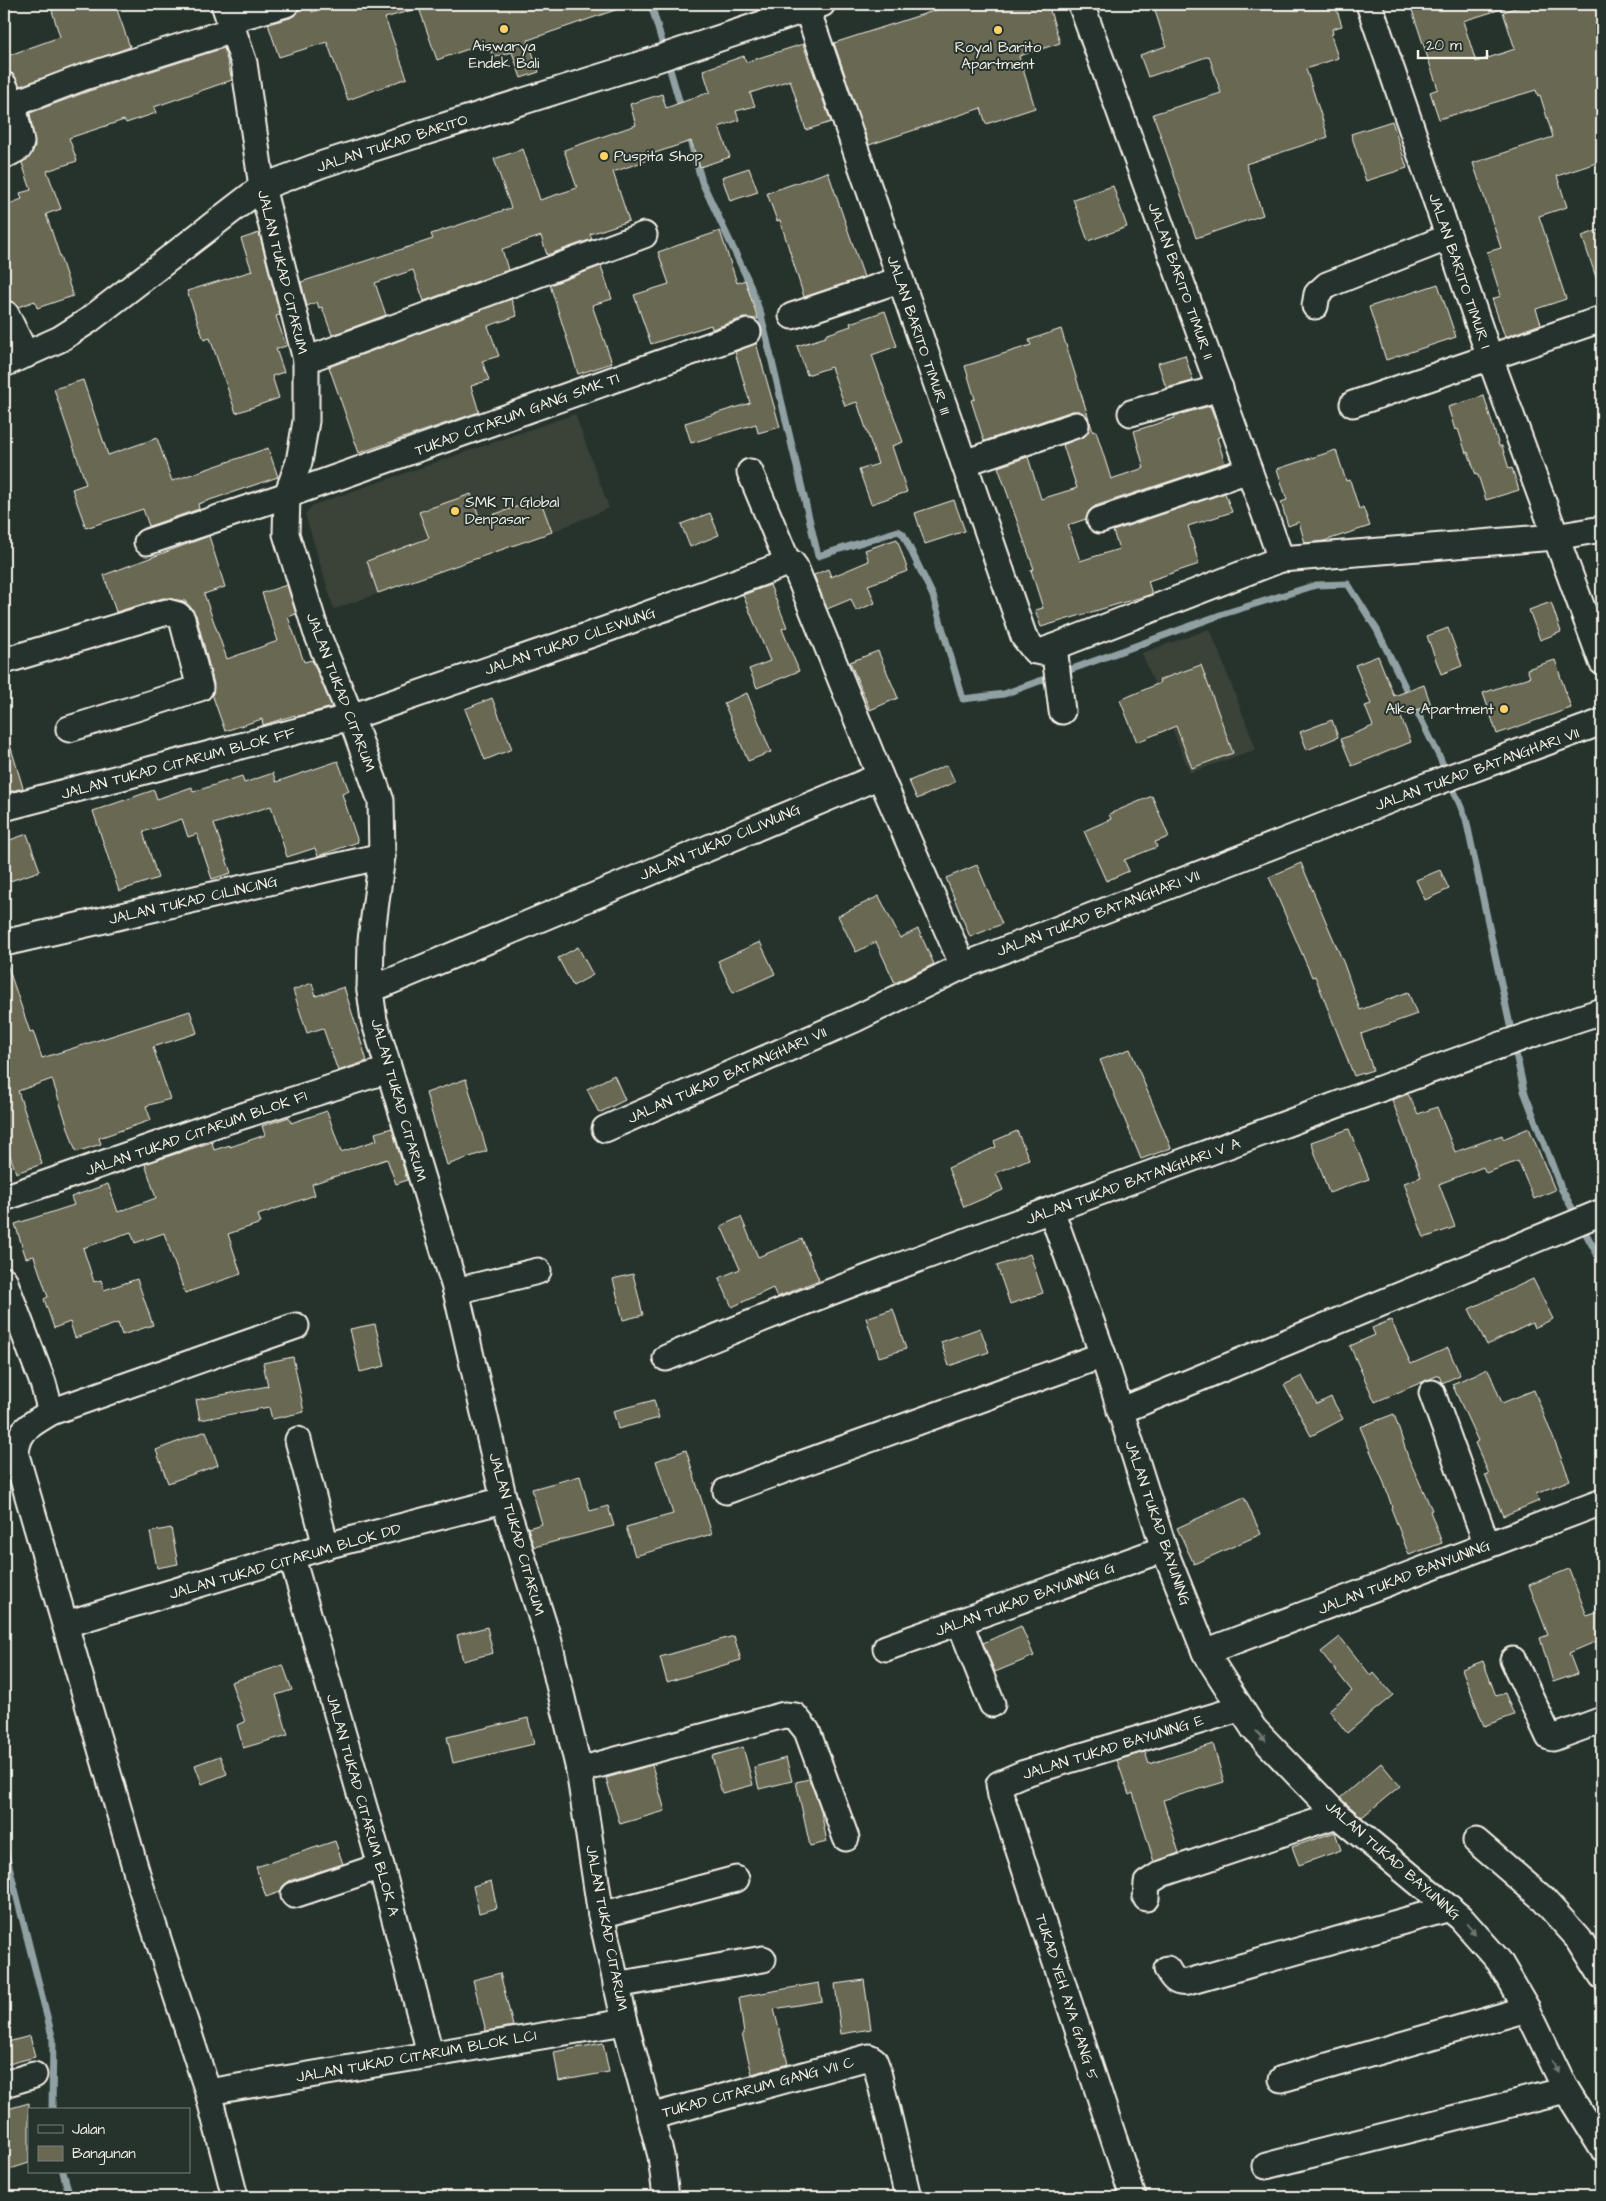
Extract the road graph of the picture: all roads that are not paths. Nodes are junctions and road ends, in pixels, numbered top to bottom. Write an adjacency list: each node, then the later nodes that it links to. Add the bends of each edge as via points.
1 (286, 4): 5 (street)
2 (1081, 4): 20 (street, JALAN BARITO TIMUR II)
3 (1369, 4): 10 (street, JALAN BARITO TIMUR I)
4 (801, 8): 8 (street, JALAN TUKAD BARITO, via 642,64 323,164); 11 (street, JALAN BARITO TIMUR III)
5 (229, 18): 6 (street, via 84,76); 8 (street, JALAN TUKAD CITARUM, via 244,63)
6 (8, 95): 7 (street, via 21,142 20,148)
7 (4, 156)
8 (262, 187): 18 (street, JALAN TUKAD BARITO, via 88,321 60,339); 19 (street, JALAN TUKAD CITARUM)
9 (644, 235): 19 (street)
10 (1448, 237): 12 (street, via 1327,285 1317,294); 17 (street, JALAN BARITO TIMUR I)
11 (899, 280): 14 (street); 24 (street, JALAN BARITO TIMUR III)
12 (1315, 306)
13 (6, 314): 18 (street)
14 (792, 316)
15 (1602, 320): 17 (street)
16 (748, 332): 27 (street, TUKAD CITARUM GANG SMK TI)
17 (1490, 358): 21 (street); 30 (street, JALAN BARITO TIMUR I)
18 (15, 360)
19 (306, 360): 27 (street, JALAN TUKAD CITARUM, via 303,446)
20 (1220, 388): 22 (street); 25 (street, JALAN BARITO TIMUR II)
21 (1353, 404)
22 (1130, 413)
23 (1076, 425): 24 (street)
24 (964, 463): 32 (street, JALAN BARITO TIMUR III, via 1024,636 1054,673)
25 (1250, 470): 28 (street); 32 (street, JALAN BARITO TIMUR II)
26 (750, 472): 33 (street)
27 (287, 496): 31 (street, TUKAD CITARUM GANG SMK TI); 36 (street, JALAN TUKAD CITARUM, via 286,534 297,575)
28 (1100, 520)
29 (1602, 529): 30 (street)
30 (1555, 537): 32 (street); 35 (street)
31 (147, 542)
32 (1281, 559)
33 (788, 563): 36 (street, JALAN TUKAD CILEWUNG); 39 (street, via 795,567)
34 (4, 661): 38 (street, via 167,612 182,619 200,688)
35 (1602, 662)
36 (351, 717): 40 (street, JALAN TUKAD CITARUM BLOK FF); 41 (street, JALAN TUKAD CITARUM, via 381,801)
37 (1602, 722): 43 (street, JALAN TUKAD BATANGHARI VII, via 1426,786)
38 (69, 729)
39 (880, 776): 43 (street); 44 (street, JALAN TUKAD CILIWUNG)
40 (4, 808)
41 (382, 856): 42 (street, JALAN TUKAD CILINCING); 44 (street, JALAN TUKAD CITARUM, via 370,940)
42 (4, 943)
43 (963, 966): 47 (street, JALAN TUKAD BATANGHARI VII, via 855,1019)
44 (370, 990): 46 (street, JALAN TUKAD CITARUM, via 374,1020)
45 (1602, 1011): 49 (street, JALAN TUKAD BATANGHARI V A, via 1505,1043)
46 (388, 1070): 48 (street, JALAN TUKAD CITARUM BLOK F1, via 220,1123); 53 (street, JALAN TUKAD CITARUM)
47 (605, 1129)
48 (4, 1198)
49 (1051, 1210): 55 (street, JALAN TUKAD BAYUNING); 56 (street, JALAN TUKAD BATANGHARI V A, via 756,1320)
50 (1600, 1212): 58 (street)
51 (538, 1271): 53 (street)
52 (4, 1280): 59 (street)
53 (456, 1291): 62 (street, JALAN TUKAD CITARUM)
54 (296, 1326): 59 (street)
55 (1103, 1355): 58 (street, JALAN TUKAD BAYUNING); 61 (street)
56 (666, 1358)
57 (1432, 1393): 64 (street)
58 (1120, 1411): 66 (street, JALAN TUKAD BAYUNING)
59 (51, 1412): 69 (street, via 24,1430 16,1441 16,1455)
60 (298, 1440): 65 (street)
61 (726, 1490)
62 (504, 1500): 65 (street, JALAN TUKAD CITARUM BLOK DD); 76 (street, JALAN TUKAD CITARUM, via 548,1638)
63 (1602, 1502): 64 (street, JALAN TUKAD BANYUNING)
64 (1487, 1545): 71 (street, JALAN TUKAD BANYUNING)
65 (326, 1546): 67 (street, JALAN TUKAD CITARUM BLOK DD)
66 (1164, 1549): 68 (street, JALAN TUKAD BAYUNING G); 71 (street, JALAN TUKAD BAYUNING)
67 (292, 1558): 69 (street, JALAN TUKAD CITARUM BLOK DD); 81 (street, JALAN TUKAD CITARUM BLOK A)
68 (960, 1623): 70 (street, JALAN TUKAD BAYUNING G); 73 (street)
69 (66, 1624): 98 (street, via 140,1884)
70 (886, 1648)
71 (1205, 1652): 74 (street, JALAN TUKAD BAYUNING)
72 (1512, 1660): 75 (street, via 1546,1733 1553,1738)
73 (992, 1704)
74 (1239, 1709): 77 (street, JALAN TUKAD BAYUNING E, via 1010,1778 1000,1784); 78 (street, JALAN TUKAD BAYUNING, one-way to 78, via 1254,1729)
75 (1602, 1720)
76 (579, 1770): 79 (street, via 784,1715 795,1716 807,1731); 86 (street, JALAN TUKAD CITARUM)
77 (1001, 1796): 105 (street, TUKAD YEH AYA GANG 5)
78 (1337, 1815): 84 (street, via 1161,1874 1147,1883); 85 (street, JALAN TUKAD BAYUNING)
79 (846, 1838)
80 (1476, 1841): 89 (street, via 1541,1897 1579,1939)
81 (381, 1866): 83 (street); 93 (street, JALAN TUKAD CITARUM BLOK A)
82 (736, 1879): 86 (street)
83 (294, 1895)
84 (1146, 1898)
85 (1450, 1908): 88 (street, via 1188,1982 1174,1981); 91 (street, JALAN TUKAD BAYUNING, one-way to 91, via 1499,1961)
86 (601, 1915): 90 (street, JALAN TUKAD CITARUM)
87 (763, 1959): 90 (street)
88 (1167, 1969)
89 (1602, 1976)
90 (616, 1985): 92 (street, JALAN TUKAD CITARUM)
91 (1527, 2009): 95 (street); 97 (street, JALAN TUKAD BAYUNING, one-way to 97)
92 (625, 2022): 93 (street, JALAN TUKAD CITARUM BLOK LC1); 99 (street, JALAN TUKAD CITARUM)
93 (430, 2053): 98 (street, JALAN TUKAD CITARUM BLOK LC1)
94 (34, 2075): 96 (street)
95 (1282, 2079)
96 (4, 2084)
97 (1566, 2090): 100 (street, JALAN TUKAD BAYUNING); 101 (street)
98 (208, 2092): 103 (street)
99 (650, 2117): 102 (street, JALAN TUKAD CITARUM, via 661,2156); 104 (street, TUKAD CITARUM GANG VII C, via 869,2057 877,2068)
100 (1599, 2135)
101 (1266, 2166)
102 (660, 2196)
103 (235, 2197)
104 (908, 2197)
105 (1134, 2197)

